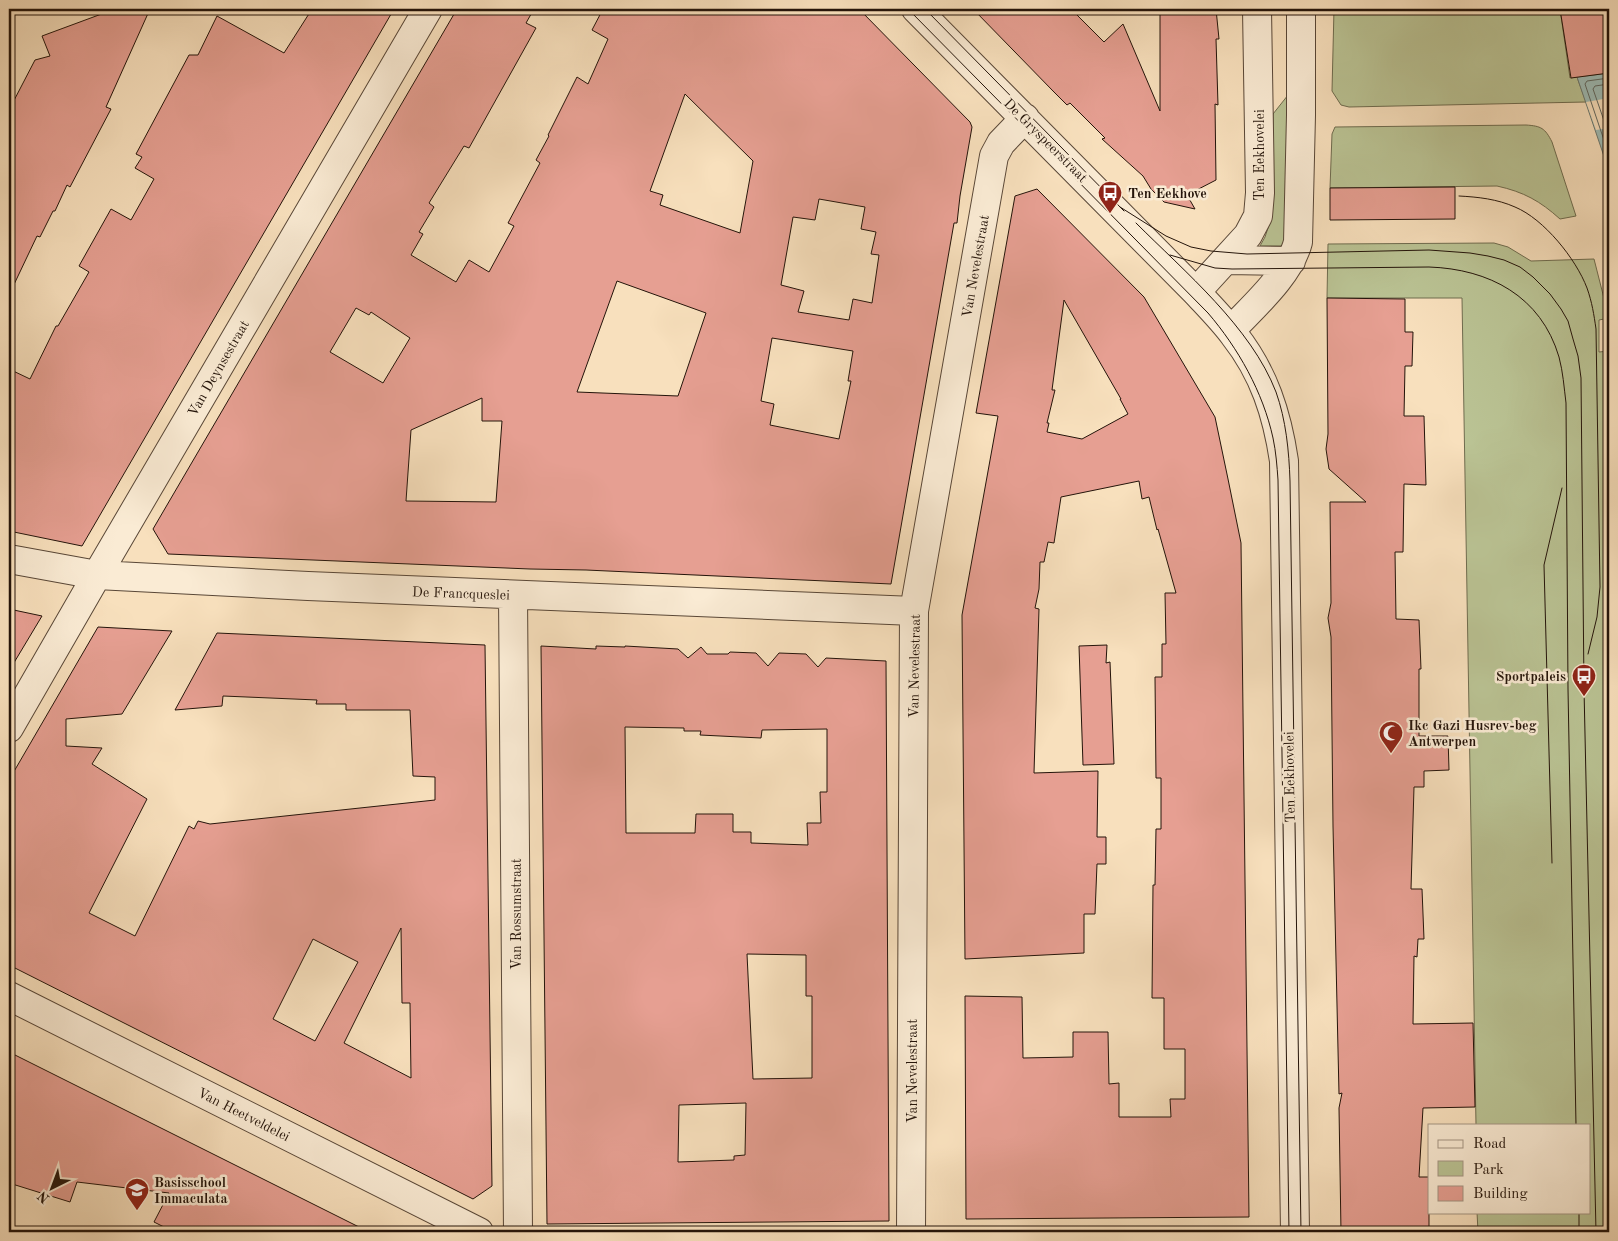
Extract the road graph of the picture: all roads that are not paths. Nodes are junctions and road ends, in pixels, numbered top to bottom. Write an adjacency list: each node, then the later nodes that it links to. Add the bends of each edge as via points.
1 (428, 9): 13 (street, Van Deynsestraat)
2 (916, 9): 7 (street, De Gryspeerstraat)
3 (1257, 9): 6 (street, Ten Eekhovelei)
4 (1301, 9): 5 (street)
5 (1301, 67): 6 (street); 9 (street, via 1299,234)
6 (1258, 68): 8 (street, Ten Eekhovelei, via 1258,216 1248,235)
7 (1024, 118): 10 (street, De Gryspeerstraat); 15 (street, Van Nevelestraat, via 1001,143 994,156)
8 (1227, 260): 9 (street); 10 (street, Ten Eekhovelei)
9 (1291, 261): 11 (street, via 1236,325)
10 (1196, 292): 11 (street, Ten Eekhovelei)
11 (1233, 333): 21 (street, Ten Eekhovelei, via 1269,395 1280,428 1284,461)
12 (9, 560): 13 (street, De Francqueslei)
13 (97, 575): 14 (street, De Francqueslei); 16 (street, Van Deynsestraat)
14 (513, 595): 15 (street, De Francqueslei); 19 (street, Van Rossumstraat)
15 (914, 611): 20 (street, Van Nevelestraat)
16 (9, 728)
17 (9, 996): 18 (street, Van Heetveldelei)
18 (479, 1232)
19 (518, 1232)
20 (911, 1232)
21 (1295, 1232)

